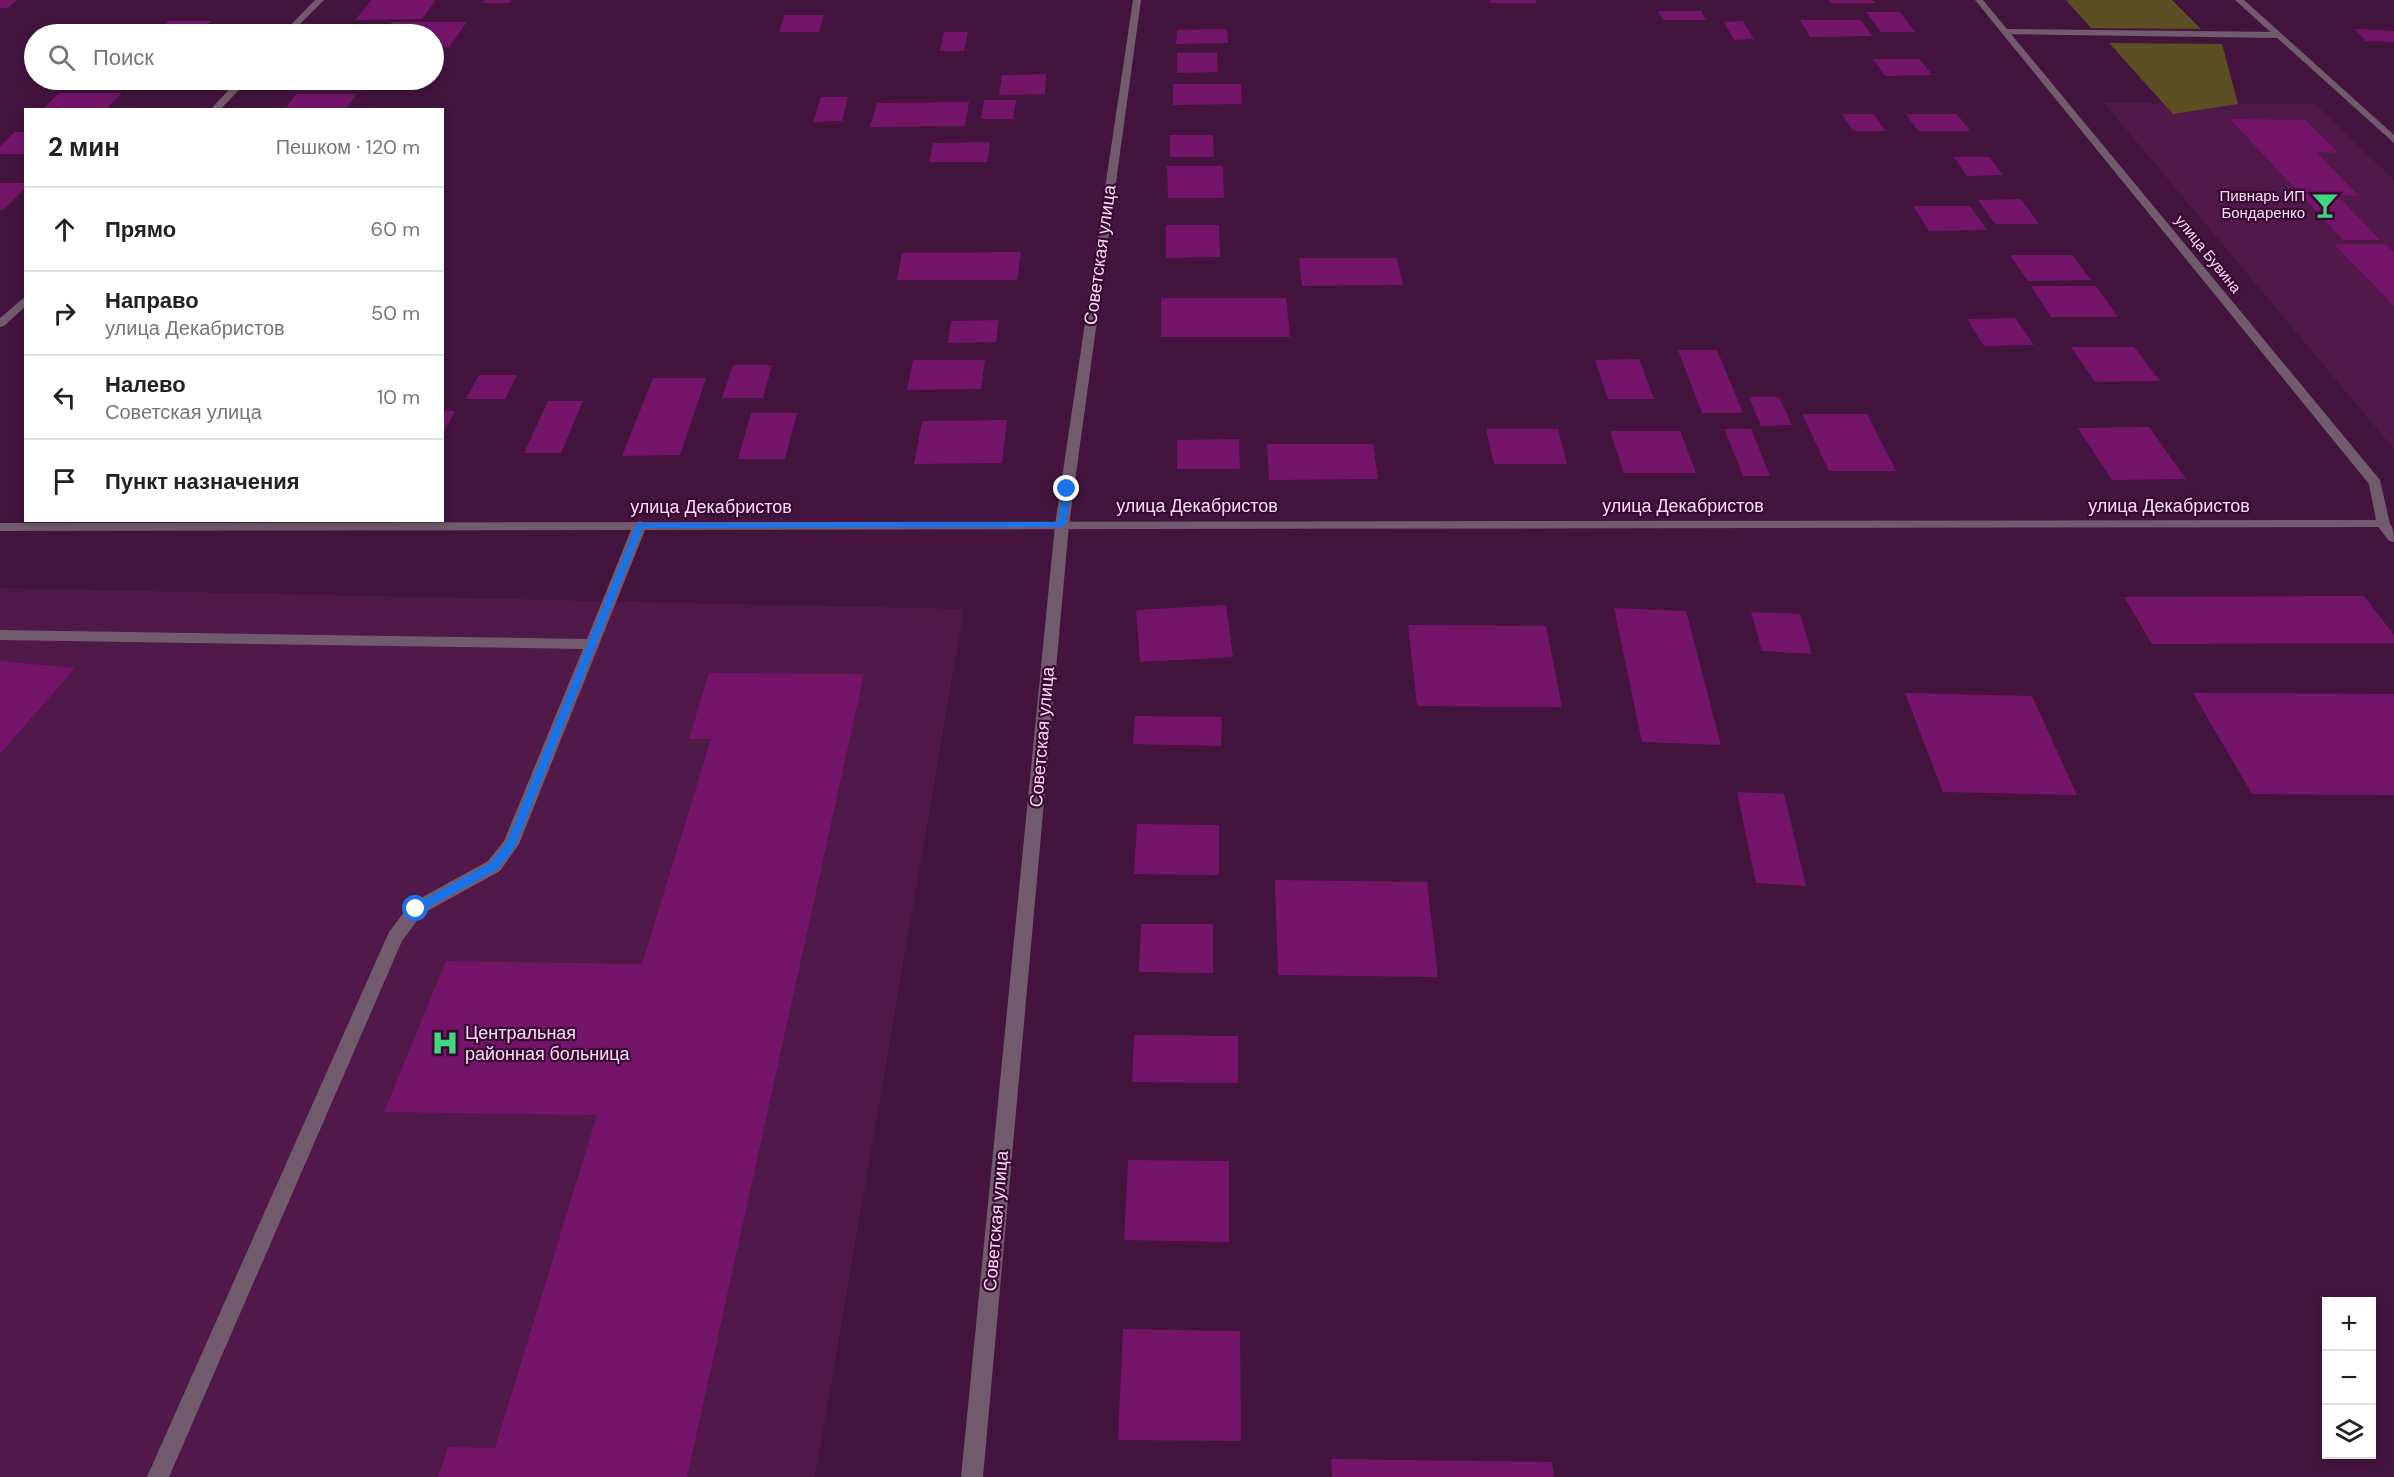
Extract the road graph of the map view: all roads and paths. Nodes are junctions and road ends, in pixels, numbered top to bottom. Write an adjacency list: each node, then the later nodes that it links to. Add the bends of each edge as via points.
1 (320, 0): 5 (street)
2 (1137, 0): 15 (street, Советская улица)
3 (1979, 0): 6 (street, улица Бувина)
4 (2239, 0): 7 (street)
5 (296, 24)
6 (2005, 32): 7 (street); 13 (street, улица Бувина, via 2375,483)
7 (2278, 35): 10 (street)
8 (233, 90): 9 (street)
9 (216, 108)
10 (2394, 140)
11 (24, 301): 12 (street)
12 (0, 324)
13 (2388, 524): 15 (street, улица Декабристов); 17 (street, улица Бувина)
14 (640, 525): 15 (street, улица Декабристов); 16 (street, улица Декабристов); 19 (street)
15 (1062, 525): 21 (street, Советская улица)
16 (0, 527)
17 (2394, 538)
18 (0, 635): 19 (street)
19 (592, 644): 20 (street, via 511,844 494,866 416,909 395,938)
20 (158, 1477)
21 (972, 1477)

